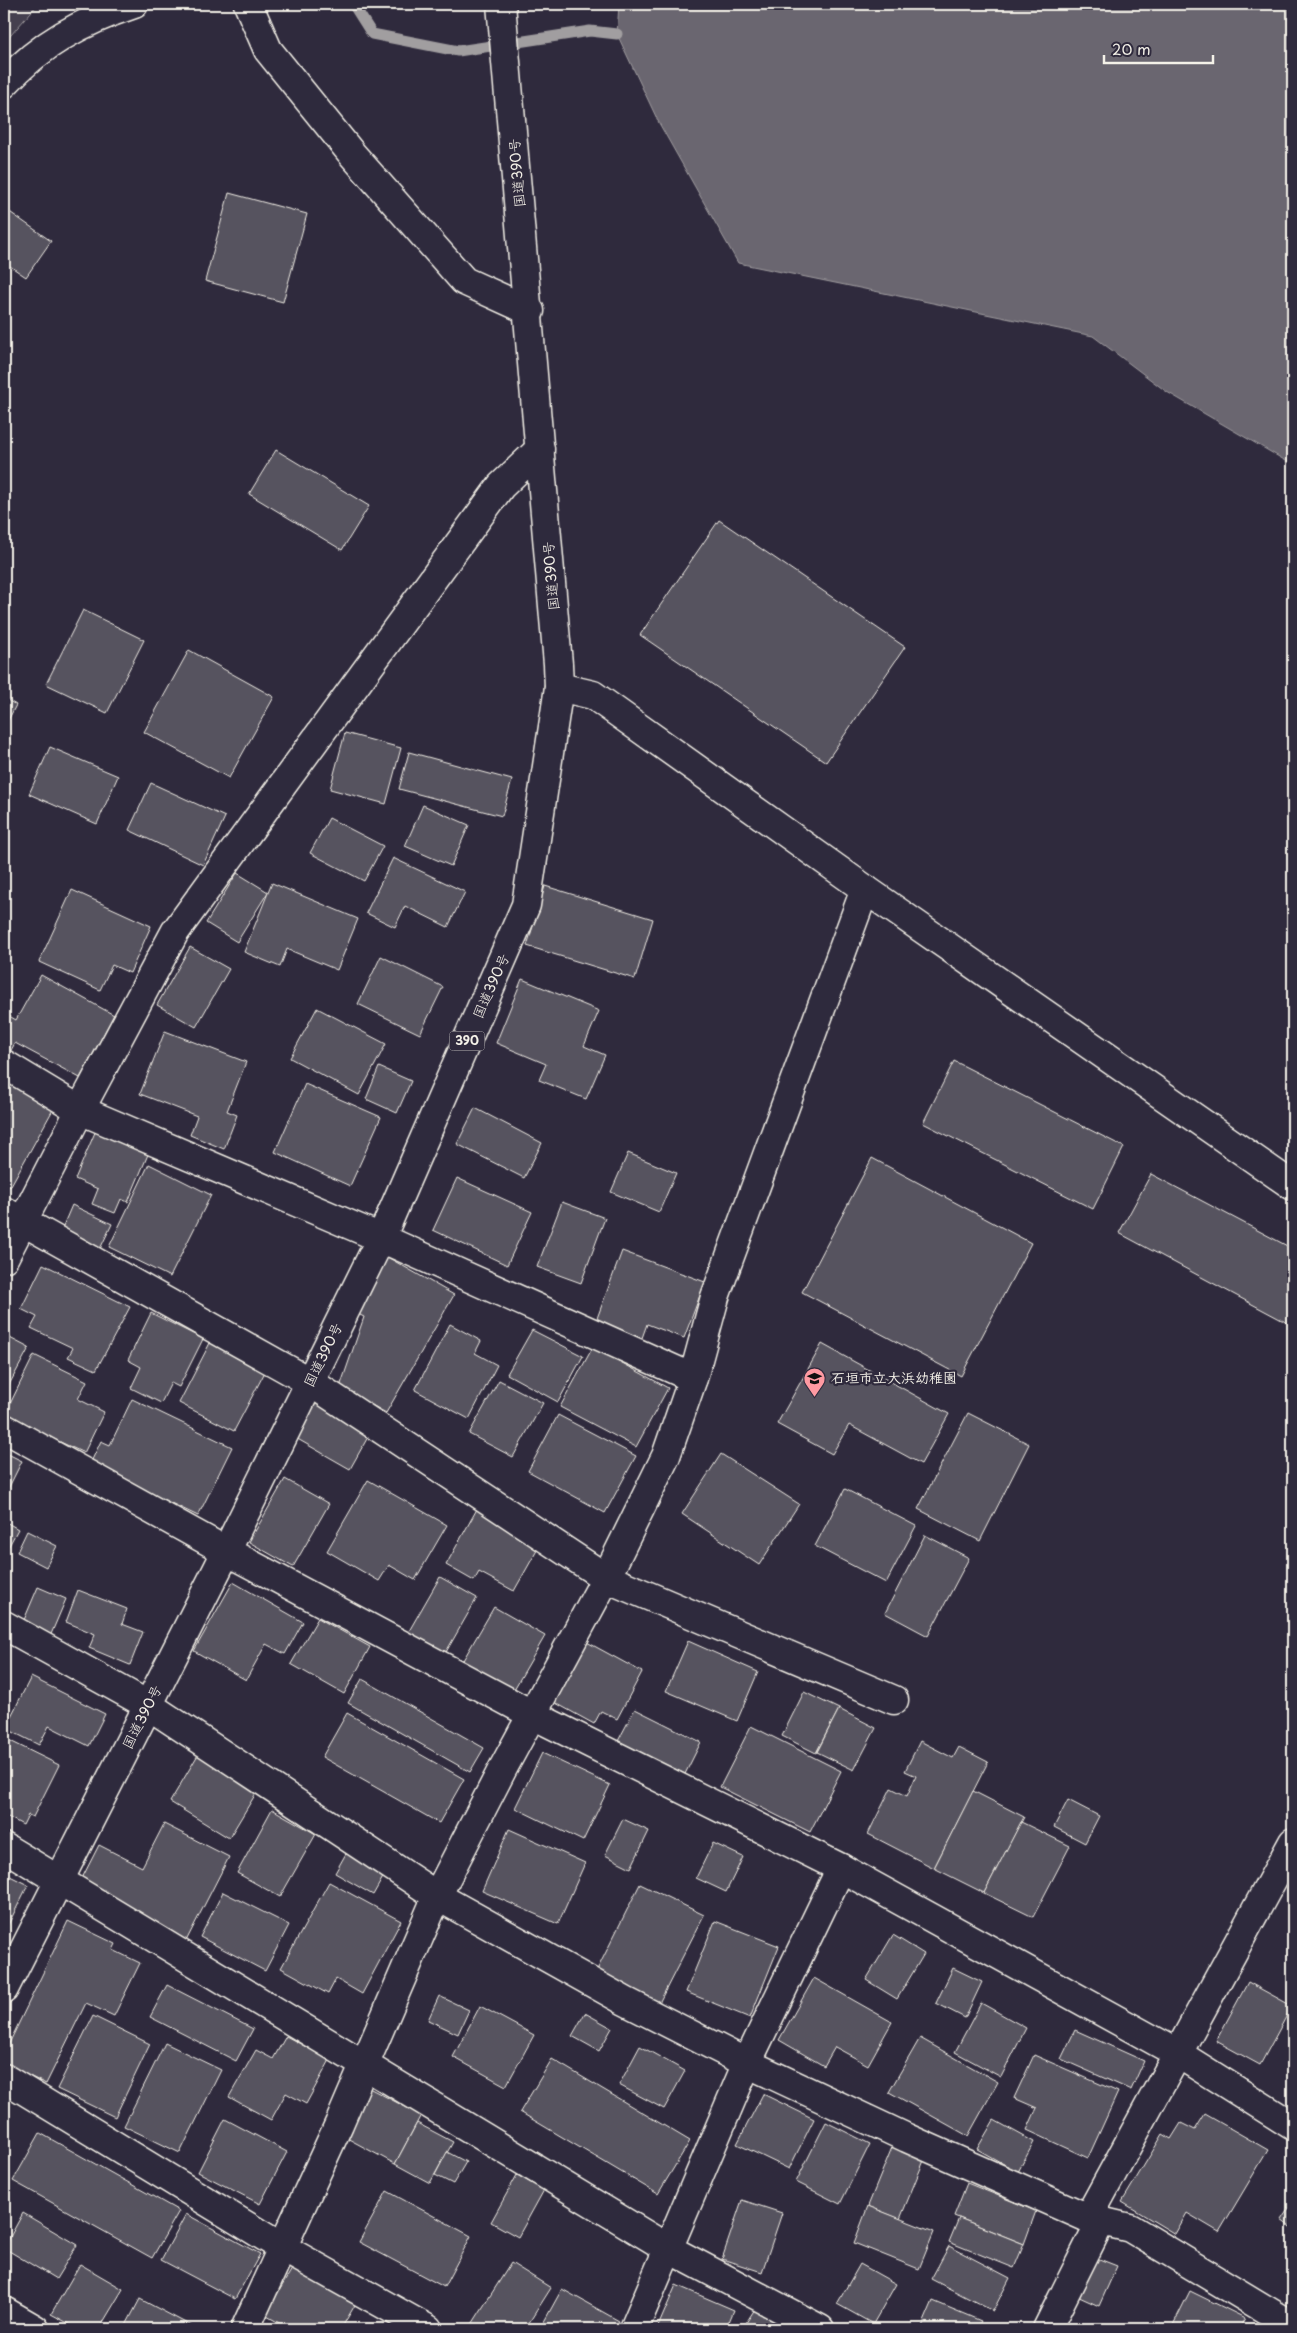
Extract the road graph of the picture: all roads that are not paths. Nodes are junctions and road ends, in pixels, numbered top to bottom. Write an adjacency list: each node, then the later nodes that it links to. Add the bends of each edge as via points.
1 (134, 4): 4 (main road, via 53,40 19,67)
2 (248, 4): 5 (main road, via 268,50 352,154 464,281)
3 (501, 4): 5 (main road, 国道390号 / 390)
4 (4, 84)
5 (530, 311): 6 (main road, 国道390号 / 390)
6 (540, 450): 7 (main road, 国道390号 / 390); 10 (main road, via 501,486 175,932)
7 (559, 687): 8 (main road, via 592,695); 13 (main road, 国道390号 / 390, via 526,905)
8 (865, 889): 11 (main road); 15 (main road, via 715,1297)
9 (4, 1064): 10 (main road)
10 (80, 1110): 12 (main road); 13 (main road)
11 (1293, 1186)
12 (13, 1216): 14 (main road); 16 (main road)
13 (381, 1238): 15 (main road); 16 (main road, 国道390号 / 390)
14 (4, 1258)
15 (693, 1378): 19 (main road, via 666,1456)
16 (310, 1382): 18 (main road, 国道390号 / 390); 19 (main road)
17 (4, 1428): 18 (main road)
18 (226, 1551): 22 (main road, 国道390号 / 390); 23 (main road)
19 (606, 1578): 21 (main road); 23 (main road)
20 (4, 1624): 22 (main road)
21 (894, 1700)
22 (148, 1705): 27 (main road, 国道390号 / 390); 28 (main road)
23 (533, 1715): 26 (main road); 28 (main road)
24 (1292, 1846): 30 (main road)
25 (4, 1847): 27 (main road)
26 (841, 1868): 30 (main road); 31 (main road)
27 (59, 1880): 29 (main road, 国道390号 / 390); 32 (main road)
28 (437, 1896): 31 (main road, via 625,2001); 32 (main road)
29 (4, 1989)
30 (1177, 2053): 34 (main road); 35 (main road)
31 (747, 2063): 35 (main road); 37 (main road)
32 (364, 2065): 36 (main road); 37 (main road)
33 (4, 2078): 36 (main road)
34 (1293, 2126)
35 (1094, 2220): 39 (main road, via 1130,2228); 45 (main road)
36 (283, 2248): 41 (main road); 42 (main road)
37 (669, 2249): 43 (main road); 44 (main road)
38 (4, 2311): 40 (main road)
39 (1293, 2326)
40 (35, 2329)
41 (245, 2329)
42 (428, 2329)
43 (634, 2329)
44 (820, 2329)
45 (1047, 2329)

